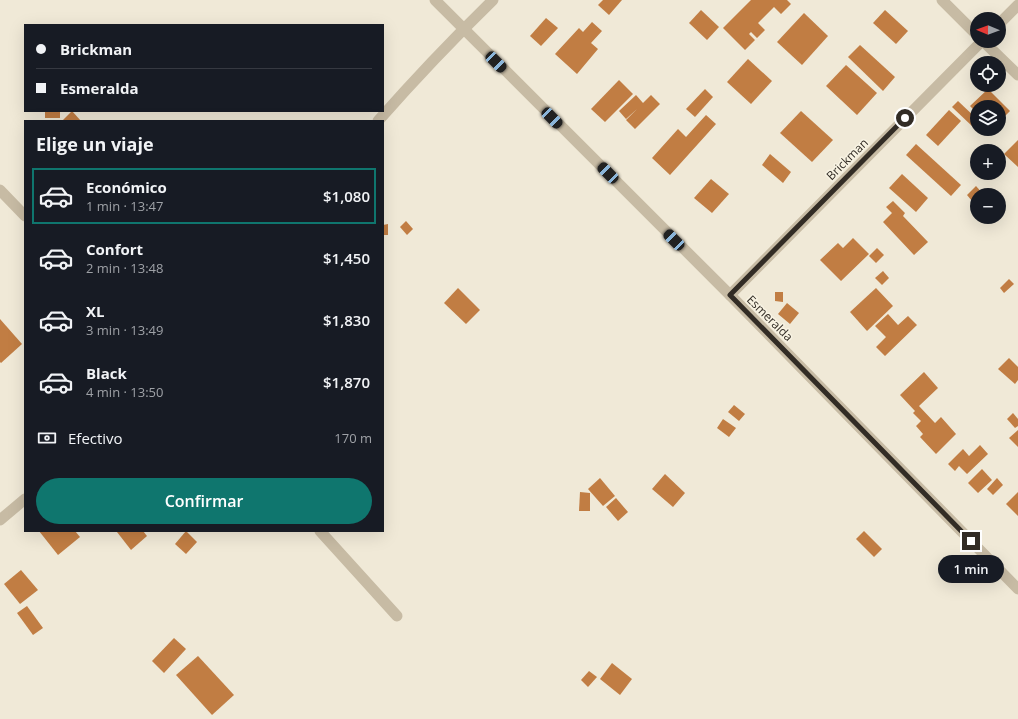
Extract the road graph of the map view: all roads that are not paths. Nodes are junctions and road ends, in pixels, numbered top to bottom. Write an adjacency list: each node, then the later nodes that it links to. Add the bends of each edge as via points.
1 (435, 0): 7 (street, Esmeralda)
2 (493, 0): 7 (street)
3 (942, 0): 6 (street)
4 (1018, 5): 5 (street)
5 (1006, 17)
6 (970, 28)
7 (463, 29): 11 (street); 14 (street, Esmeralda)
8 (976, 48): 14 (street, Brickman)
9 (990, 48): 10 (street)
10 (1018, 75)
11 (379, 120)
12 (0, 190): 13 (street)
13 (24, 215)
14 (730, 295): 18 (street, Esmeralda)
15 (24, 500): 16 (street)
16 (0, 520)
17 (321, 532): 19 (street)
18 (1017, 585)
19 (397, 616)

